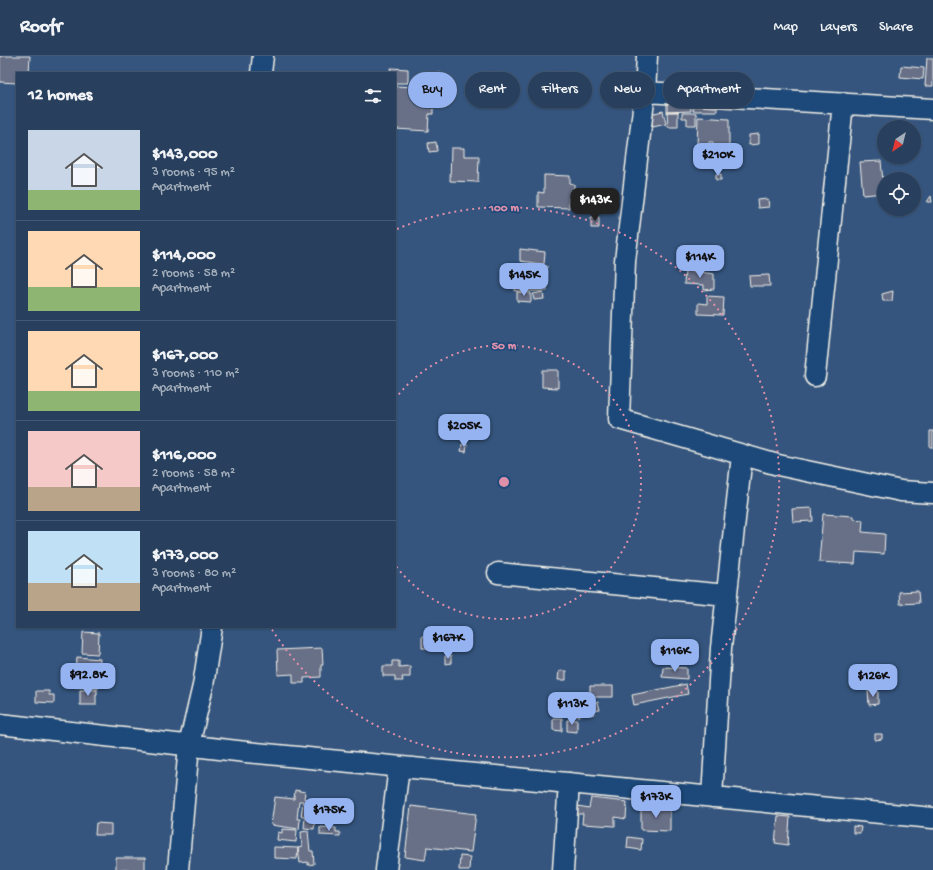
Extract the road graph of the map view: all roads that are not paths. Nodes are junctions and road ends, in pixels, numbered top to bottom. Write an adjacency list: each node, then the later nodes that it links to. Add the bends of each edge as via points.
1 (263, 56): 3 (street)
2 (647, 56): 4 (street)
3 (261, 72)
4 (646, 72)
5 (655, 93): 6 (street)
6 (843, 103): 8 (street); 9 (street)
7 (643, 108): 10 (street, via 625,260 619,419)
8 (933, 109)
9 (815, 376)
10 (742, 455): 11 (street, via 901,491); 13 (street)
11 (933, 492)
12 (498, 574): 13 (street)
13 (727, 595): 19 (street, via 721,648)
14 (212, 628): 16 (street, via 203,686)
15 (0, 724): 16 (street)
16 (189, 745): 17 (street); 21 (street)
17 (399, 767): 18 (street); 22 (street)
18 (569, 783): 19 (street); 23 (street)
19 (712, 797): 20 (street)
20 (933, 818)
21 (178, 870)
22 (386, 870)
23 (563, 870)

